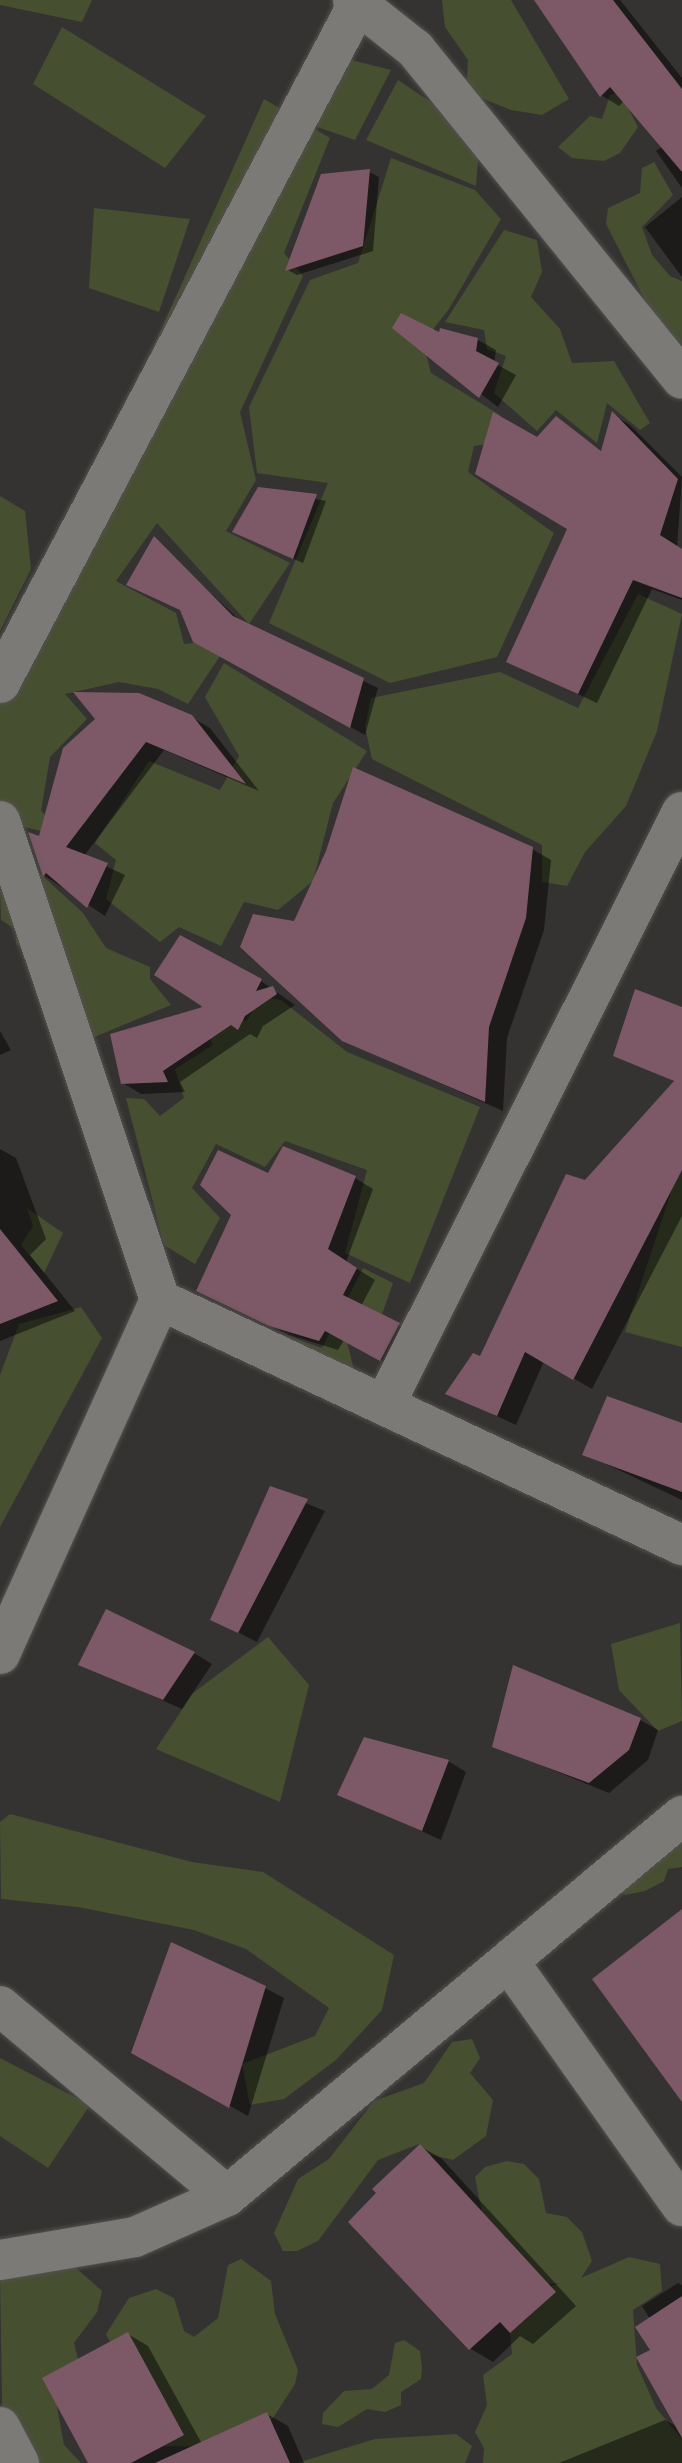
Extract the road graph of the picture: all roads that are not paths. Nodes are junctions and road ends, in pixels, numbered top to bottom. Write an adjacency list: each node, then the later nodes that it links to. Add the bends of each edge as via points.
1 (356, 1): 2 (street, via 415,49); 3 (street)
2 (682, 379)
3 (0, 683)
4 (682, 812): 7 (street)
5 (0, 821): 6 (street)
6 (160, 1300): 7 (street); 9 (street)
7 (386, 1402): 8 (street)
8 (682, 1545)
9 (0, 1654)
10 (682, 1816): 11 (street)
11 (509, 1962): 13 (street); 14 (street)
12 (0, 2006): 13 (street)
13 (227, 2196): 15 (street, via 135,2237)
14 (682, 2206)
15 (0, 2260)
16 (0, 2427): 17 (street)
17 (19, 2463)

